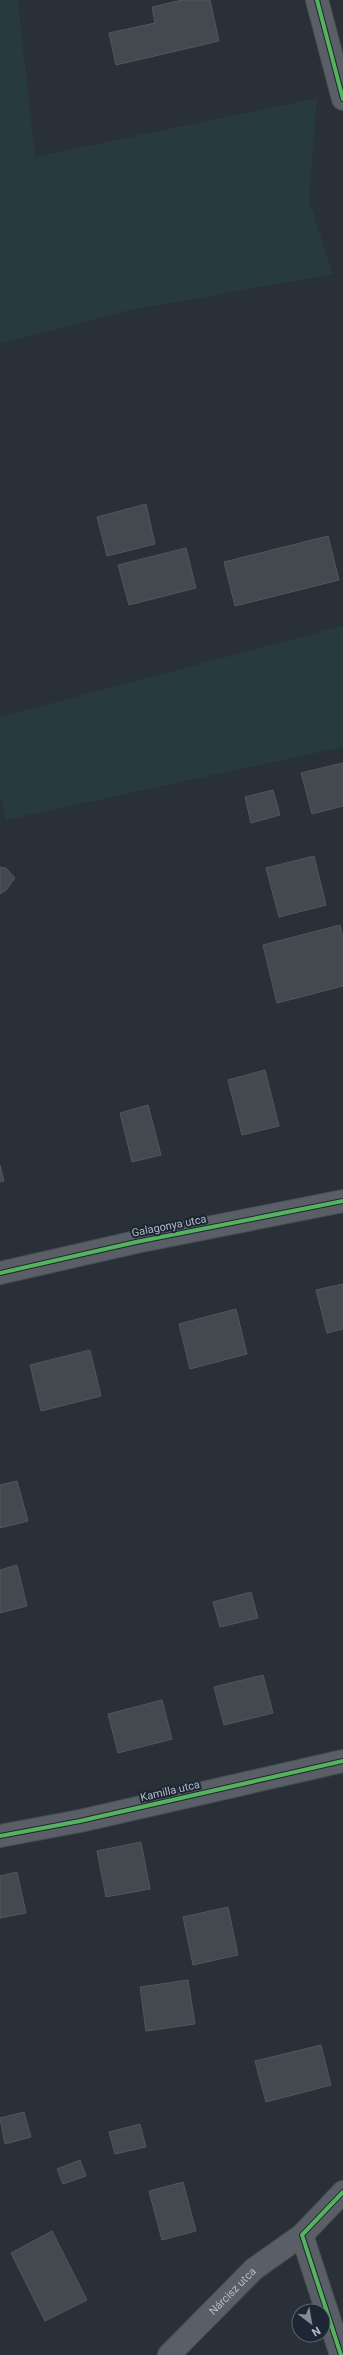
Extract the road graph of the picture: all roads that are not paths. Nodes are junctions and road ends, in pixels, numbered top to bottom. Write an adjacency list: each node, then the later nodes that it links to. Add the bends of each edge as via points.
1 (318, 0): 2 (street)
2 (343, 99)
3 (343, 1201): 4 (street, Galagonya utca, via 136,1242)
4 (0, 1273)
5 (343, 1761): 6 (street, Kamilla utca, via 80,1821)
6 (0, 1836)
7 (343, 2192): 8 (street, Nárcisz utca)
8 (302, 2235): 9 (street, Nárcisz utca, via 254,2269); 10 (street)
9 (169, 2355)
10 (341, 2355)

